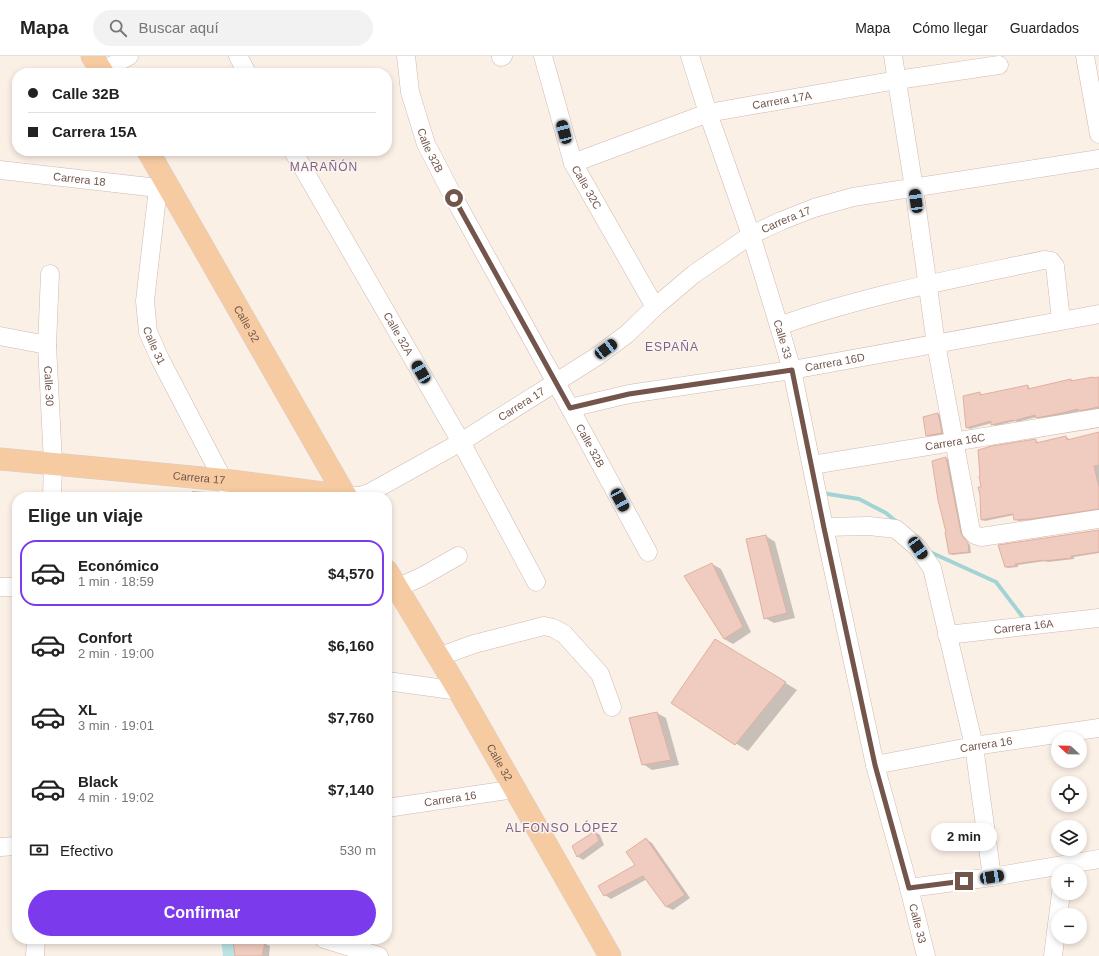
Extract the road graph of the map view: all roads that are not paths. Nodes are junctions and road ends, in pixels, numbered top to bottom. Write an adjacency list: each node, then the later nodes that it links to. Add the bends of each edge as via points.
1 (129, 56): 9 (street)
2 (238, 56): 10 (street)
3 (406, 56): 32 (street, Calle 32B, via 410,92 426,144)
4 (543, 56): 17 (street, Calle 32C)
5 (690, 56): 12 (street, Calle 33)
6 (893, 56): 11 (street)
7 (1085, 56): 13 (street)
8 (999, 65): 11 (street, Carrera 17A)
9 (99, 67)
10 (244, 68)
11 (897, 80): 12 (street, Carrera 17A); 20 (street)
12 (708, 112): 17 (street, Carrera 17A); 21 (street, Calle 33)
13 (1099, 134)
14 (150, 156): 19 (main road, Calle 32)
15 (296, 156): 35 (street, Calle 32A)
16 (1099, 159): 20 (street, Carrera 17)
17 (573, 163): 24 (street, Calle 32C)
18 (0, 170): 19 (street, Carrera 18)
19 (163, 186): 40 (street, Calle 31, via 145,301 148,332); 43 (main road, Calle 32)
20 (914, 188): 21 (street, Carrera 17, via 853,197 814,208); 23 (street)
21 (751, 235): 24 (street, Carrera 17, via 694,274); 27 (street, Calle 33)
22 (50, 274): 30 (street, Calle 30)
23 (927, 284): 26 (street, via 1044,260 1051,261 1055,266); 27 (street, via 816,313); 29 (street)
24 (655, 307): 32 (street, Carrera 17, via 627,334)
25 (1099, 314): 26 (street, Carrera 16D)
26 (1061, 320): 29 (street, Carrera 16D)
27 (779, 326): 31 (street, Calle 33)
28 (0, 336): 30 (street)
29 (936, 344): 31 (street, Carrera 16D); 36 (street)
30 (47, 345): 38 (street, Calle 30)
31 (792, 370): 33 (street, Carrera 16D, via 629,394); 39 (street, Calle 33)
32 (556, 383): 33 (street, Calle 32B); 35 (street, Carrera 17)
33 (570, 408): 47 (street, Calle 32B)
34 (1099, 418): 36 (street, Carrera 16C)
35 (461, 442): 44 (street, Carrera 17); 50 (street, Calle 32A)
36 (955, 442): 39 (street, Carrera 16C); 45 (street, via 971,531 976,535 981,537)
37 (0, 459): 38 (main road, Carrera 17)
38 (53, 463): 40 (main road, Carrera 17); 41 (street, Calle 30)
39 (812, 466): 46 (street, Calle 33)
40 (228, 488): 42 (main road, Carrera 17)
41 (52, 492)
42 (280, 492)
43 (343, 492)
44 (372, 492)
45 (1099, 519)
46 (824, 528): 57 (street, via 869,526 896,530 918,548 932,568); 64 (street, Calle 33)
47 (648, 552)
48 (458, 556): 49 (street, via 421,577)
49 (392, 582)
50 (536, 582)
51 (392, 585): 58 (main road, Calle 32)
52 (0, 587): 53 (street)
53 (12, 587)
54 (1099, 605): 55 (street)
55 (1046, 612)
56 (1099, 618): 57 (street, Carrera 16A)
57 (947, 635): 63 (street)
58 (438, 657): 60 (main road, Calle 32); 61 (street, via 474,644 544,626 553,628 564,634 600,674)
59 (392, 682): 60 (street)
60 (459, 691): 65 (main road, Calle 32)
61 (612, 707)
62 (1099, 728): 63 (street, Carrera 16)
63 (974, 746): 64 (street, Carrera 16); 72 (street)
64 (875, 765): 73 (street, Calle 33)
65 (515, 789): 66 (street, Carrera 16); 79 (main road, Calle 32)
66 (392, 807)
67 (12, 846): 68 (street)
68 (0, 847)
69 (1099, 859): 70 (street)
70 (1080, 864)
71 (1051, 870): 72 (street)
72 (992, 877): 73 (street)
73 (909, 888): 80 (street, Calle 33)
74 (1060, 900): 81 (street)
75 (36, 944): 77 (street)
76 (340, 944): 78 (street)
77 (35, 956)
78 (379, 956)
79 (610, 956)
80 (926, 956)
81 (1053, 956)

